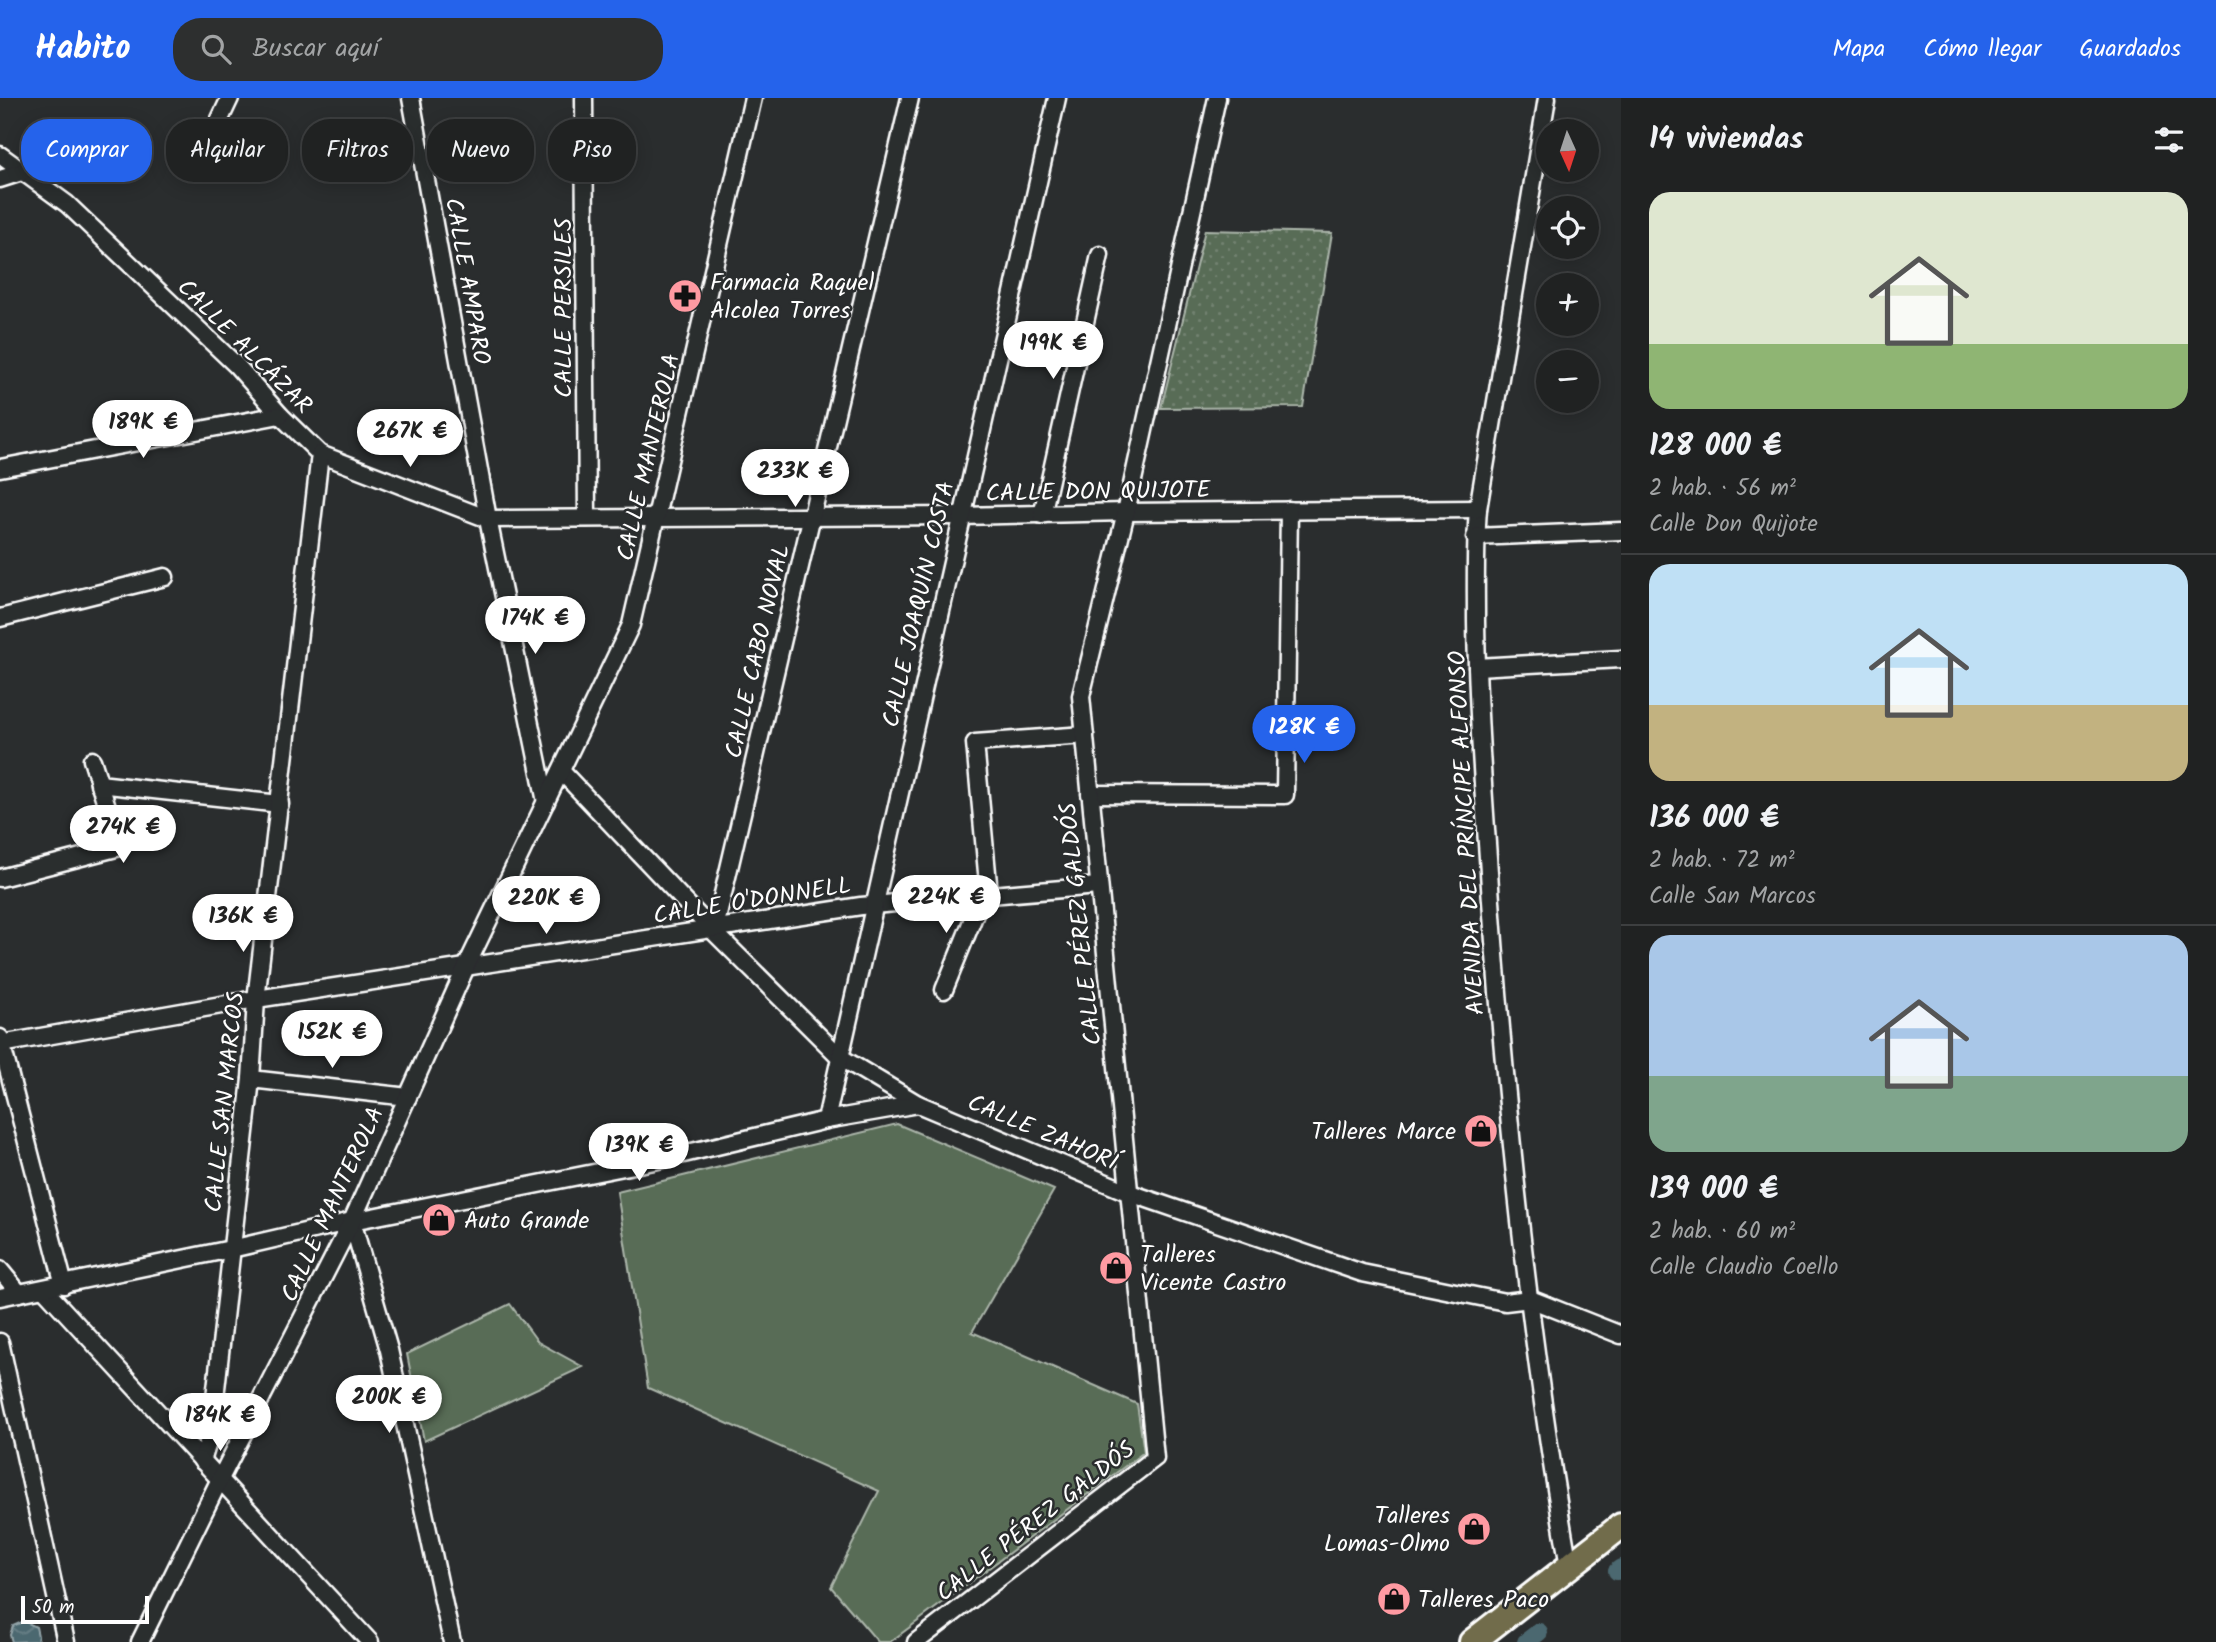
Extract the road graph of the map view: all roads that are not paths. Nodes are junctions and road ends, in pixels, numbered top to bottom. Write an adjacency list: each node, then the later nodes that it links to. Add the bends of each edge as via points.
1 (229, 98): 9 (street)
2 (411, 98): 27 (street, CALLE AMPARO)
3 (584, 98): 25 (street, CALLE PERSILES)
4 (754, 98): 26 (street, CALLE MANTEROLA)
5 (910, 98): 22 (street, CALLE CABO NOVAL)
6 (1057, 98): 24 (street, CALLE JOAQUÍN COSTA)
7 (1217, 98): 21 (street, CALLE PÉREZ GALDÓS)
8 (1547, 98): 19 (street, AVENIDA DEL PRÍNCIPE ALFONSO)
9 (219, 119)
10 (0, 155): 11 (street, CALLE ALCÁZAR)
11 (21, 172)
12 (21, 173): 13 (street)
13 (0, 179)
14 (35, 182): 16 (street, CALLE ALCÁZAR, via 67,204 237,366)
15 (1100, 255): 23 (street)
16 (280, 415): 17 (street, CALLE ALCÁZAR); 18 (street)
17 (320, 454): 27 (street, CALLE ALCÁZAR); 40 (street, CALLE SAN MARCOS)
18 (0, 468)
19 (1478, 509): 20 (street, CALLE DON QUIJOTE); 29 (street, AVENIDA DEL PRÍNCIPE ALFONSO)
20 (1289, 510): 21 (street, CALLE DON QUIJOTE); 38 (street, via 1285,795)
21 (1126, 512): 23 (street, CALLE DON QUIJOTE); 34 (street, CALLE PÉREZ GALDÓS, via 1081,696)
22 (812, 515): 24 (street, CALLE DON QUIJOTE); 26 (street, CALLE DON QUIJOTE); 45 (street, CALLE CABO NOVAL)
23 (1042, 515): 24 (street, CALLE DON QUIJOTE)
24 (961, 516): 44 (street, CALLE JOAQUÍN COSTA)
25 (587, 518): 26 (street, CALLE DON QUIJOTE); 27 (street, CALLE DON QUIJOTE)
26 (658, 518): 36 (street, CALLE MANTEROLA, via 631,625)
27 (488, 519): 39 (street, CALLE AMPARO)
28 (1621, 531): 29 (street)
29 (1475, 537): 33 (street, AVENIDA DEL PRÍNCIPE ALFONSO)
30 (165, 577): 31 (street)
31 (0, 618)
32 (1621, 659): 33 (street)
33 (1477, 667): 63 (street, AVENIDA DEL PRÍNCIPE ALFONSO, via 1500,1026)
34 (1085, 735): 38 (street, CALLE PÉREZ GALDÓS); 43 (street, via 975,743)
35 (92, 760): 37 (street)
36 (561, 771): 39 (street, CALLE MANTEROLA); 45 (street, CALLE ZAHORÍ)
37 (99, 784): 40 (street); 41 (street, via 120,847)
38 (1090, 794): 42 (street, CALLE PÉREZ GALDÓS)
39 (545, 802): 46 (street, CALLE MANTEROLA)
40 (280, 804): 48 (street, CALLE SAN MARCOS)
41 (0, 878)
42 (1098, 886): 43 (street, CALLE O'DONNELL); 55 (street, CALLE PÉREZ GALDÓS)
43 (986, 894): 44 (street, CALLE O'DONNELL); 47 (street)
44 (874, 904): 45 (street, CALLE O'DONNELL); 50 (street, CALLE JOAQUÍN COSTA)
45 (713, 928): 46 (street, CALLE O'DONNELL); 50 (street, CALLE ZAHORÍ)
46 (466, 967): 48 (street, CALLE O'DONNELL); 52 (street, CALLE MANTEROLA)
47 (944, 990)
48 (256, 1000): 49 (street, CALLE O'DONNELL); 51 (street, CALLE SAN MARCOS)
49 (1, 1041): 59 (street)
50 (840, 1057): 53 (street, CALLE ZAHORÍ); 54 (street, CALLE JOAQUÍN COSTA)
51 (251, 1079): 52 (street); 57 (street, CALLE SAN MARCOS)
52 (408, 1097): 56 (street, CALLE MANTEROLA)
53 (918, 1104): 54 (street); 55 (street, CALLE ZAHORÍ)
54 (826, 1120): 56 (street, via 654,1161)
55 (1130, 1193): 63 (street, CALLE ZAHORÍ, via 1362,1273 1505,1302); 75 (street, CALLE PÉREZ GALDÓS, via 1155,1458)
56 (352, 1221): 57 (street); 67 (street, CALLE MANTEROLA); 74 (street, via 389,1350)
57 (232, 1250): 59 (street); 66 (street, CALLE SAN MARCOS, via 211,1433)
58 (0, 1270): 61 (street)
59 (64, 1285): 60 (street)
60 (44, 1289): 61 (street); 66 (street)
61 (19, 1293): 62 (street)
62 (0, 1297)
63 (1530, 1299): 64 (street, CALLE ZAHORÍ); 69 (street, AVENIDA DEL PRÍNCIPE ALFONSO)
64 (1621, 1335)
65 (0, 1342): 71 (street)
66 (202, 1461): 67 (street)
67 (220, 1479): 70 (street); 72 (street, CALLE MANTEROLA)
68 (1621, 1525): 69 (highway)
69 (1569, 1566): 76 (highway)
70 (368, 1639): 73 (street)
71 (66, 1642)
72 (140, 1642)
73 (349, 1642)
74 (452, 1642)
75 (916, 1642)
76 (1472, 1642)

